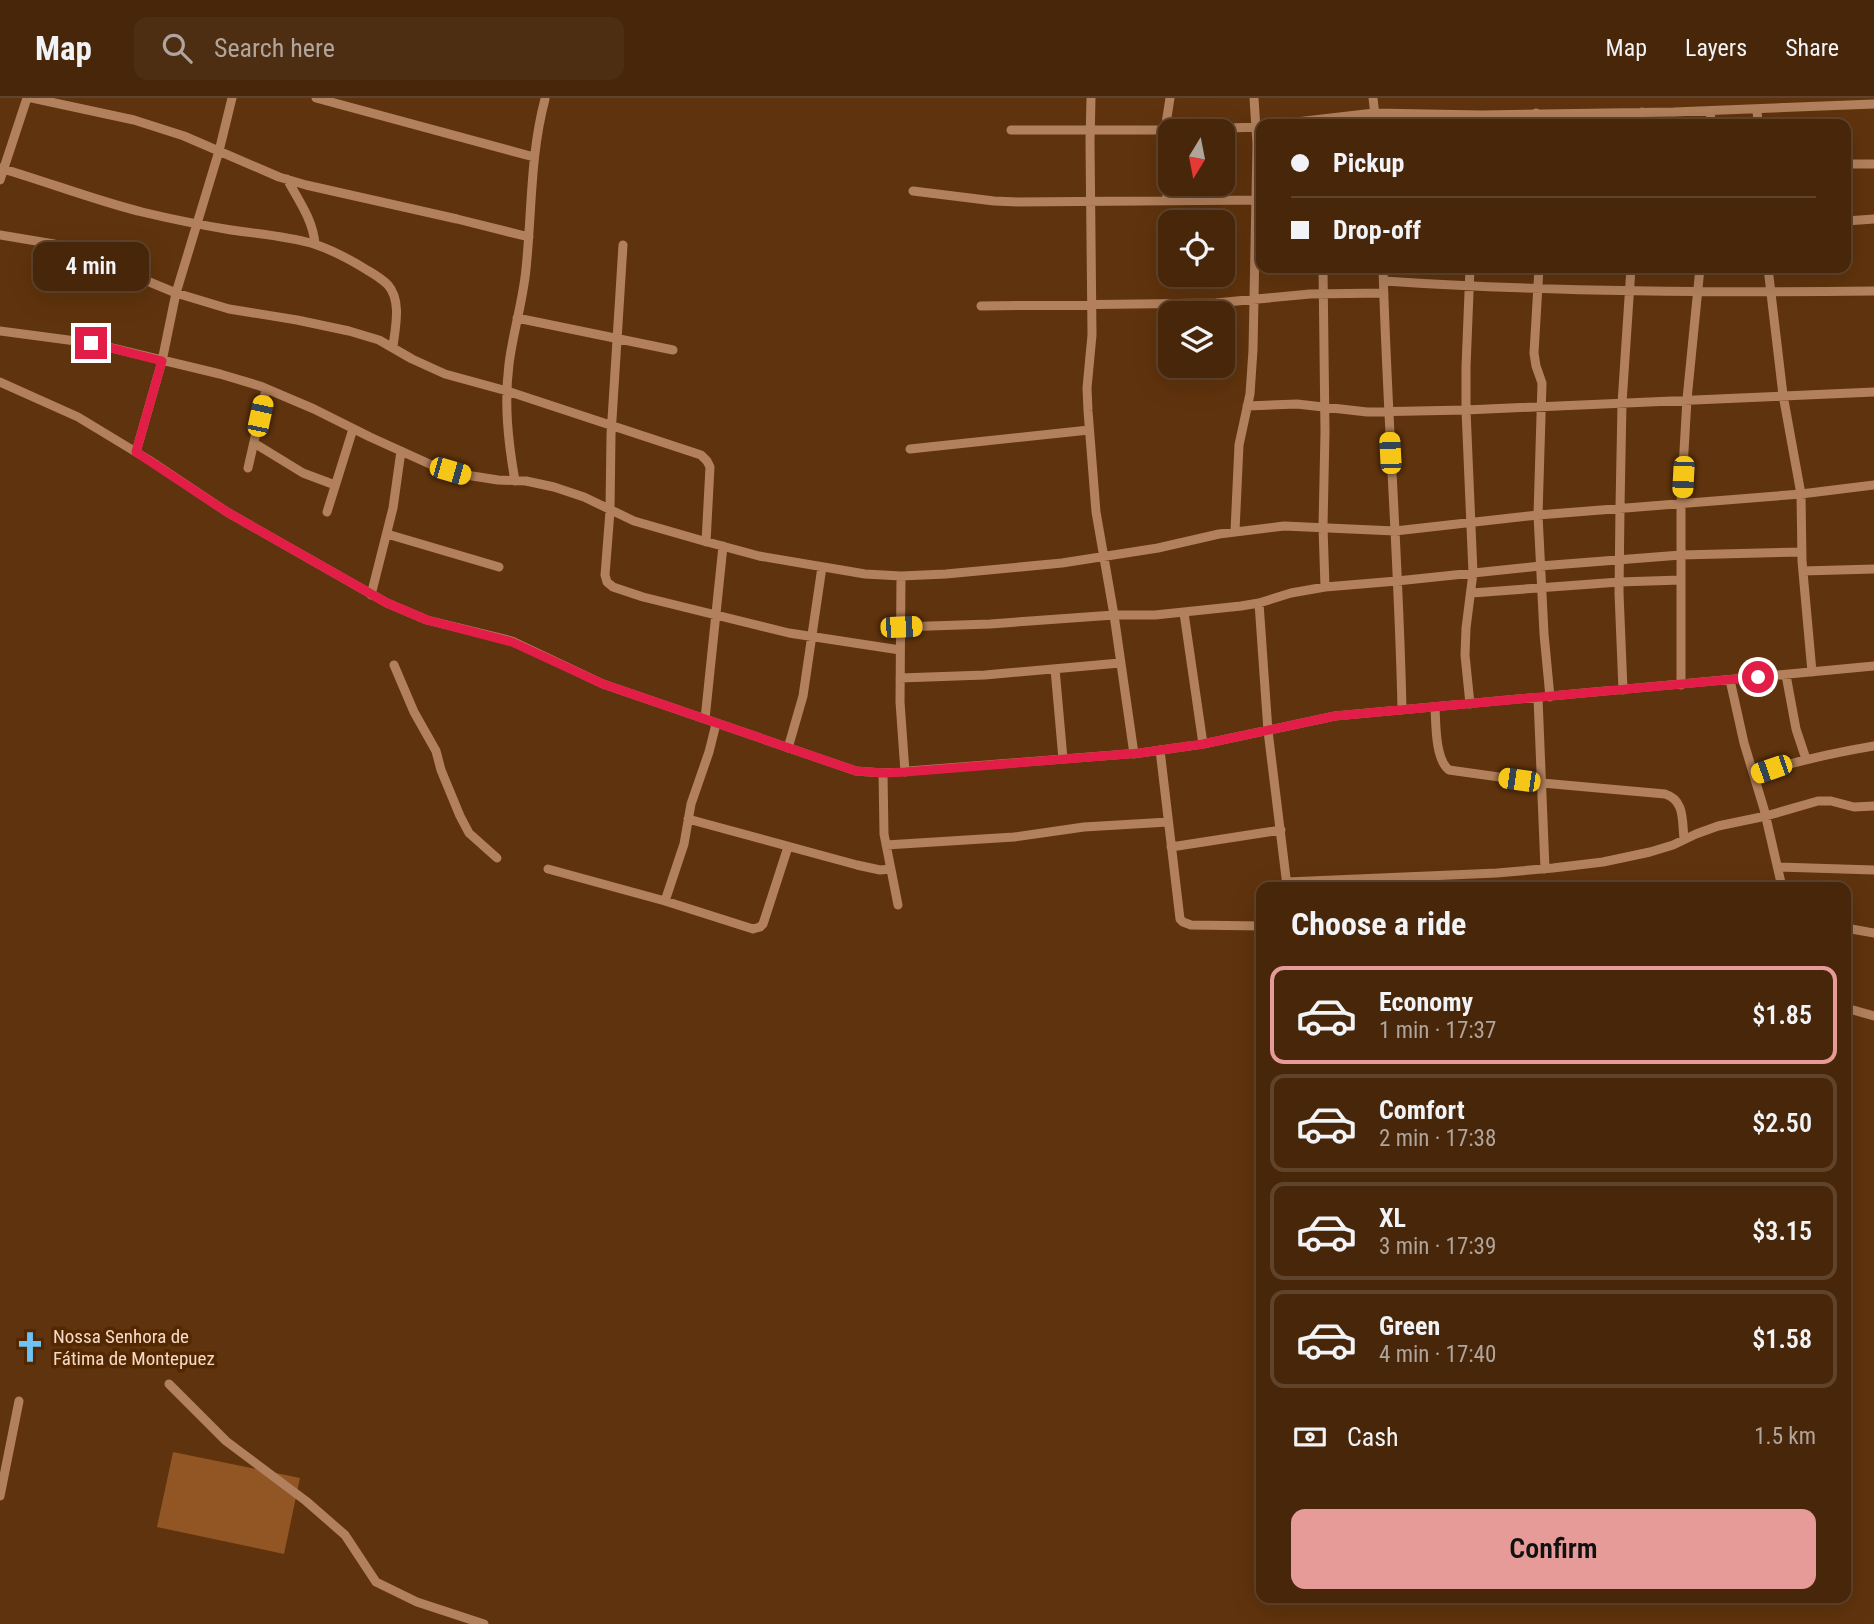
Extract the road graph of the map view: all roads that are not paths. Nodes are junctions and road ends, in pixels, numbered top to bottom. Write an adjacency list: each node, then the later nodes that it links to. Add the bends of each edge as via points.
1 (27, 98): 36 (street)
2 (33, 98): 32 (street, via 134,120)
3 (232, 98): 32 (street)
4 (316, 98): 33 (street)
5 (1091, 98): 29 (street)
6 (1170, 98): 17 (street)
7 (1254, 98): 18 (street)
8 (1373, 98): 15 (street)
9 (545, 99): 33 (street)
10 (1838, 102): 11 (street); 12 (street)
11 (1874, 104)
12 (1757, 110): 13 (street); 26 (street)
13 (1711, 111): 14 (street); 25 (street)
14 (1642, 112): 16 (street); 24 (street)
15 (1374, 113): 19 (street); 20 (street); 21 (street)
16 (1536, 113): 22 (street); 23 (street)
17 (1167, 119)
18 (1258, 119)
19 (1338, 119)
20 (1375, 119)
21 (1467, 119)
22 (1490, 119)
23 (1537, 119)
24 (1641, 119)
25 (1710, 119)
26 (1758, 119)
27 (1256, 127): 28 (street)
28 (1236, 128)
29 (1090, 129): 30 (street); 31 (street); 43 (street)
30 (1011, 130)
31 (1158, 130)
32 (219, 150): 37 (street); 46 (street)
33 (534, 157): 48 (street)
34 (1851, 164): 35 (street)
35 (1874, 164)
36 (2, 168): 38 (street); 46 (street)
37 (287, 179): 48 (street); 49 (street, via 311,223)
38 (0, 180)
39 (913, 191): 43 (street, via 994,201)
40 (1167, 196): 42 (street)
41 (1256, 200): 42 (street)
42 (1167, 201): 43 (street)
43 (1090, 202): 71 (street)
44 (1874, 219): 45 (street)
45 (1851, 221)
46 (196, 224): 49 (street); 66 (street)
47 (0, 235): 66 (street, via 54,244)
48 (529, 237): 72 (street)
49 (315, 244): 75 (street, via 359,265 390,287 396,309)
50 (623, 245): 74 (street)
51 (1256, 261): 69 (street)
52 (1323, 273): 68 (street)
53 (1383, 273): 59 (street)
54 (1470, 273): 60 (street)
55 (1539, 273): 61 (street)
56 (1631, 273): 62 (street)
57 (1700, 273): 63 (street)
58 (1769, 273): 64 (street)
59 (1384, 281): 60 (street); 67 (street)
60 (1469, 286): 61 (street); 88 (street)
61 (1539, 288): 62 (street); 87 (street, via 1534,353 1542,383)
62 (1631, 290): 63 (street); 84 (street)
63 (1698, 291): 64 (street); 83 (street)
64 (1771, 291): 65 (street); 82 (street)
65 (1874, 291)
66 (176, 293): 75 (street, via 229,309 349,331); 77 (street)
67 (1384, 293): 68 (street); 89 (street)
68 (1322, 294): 69 (street); 86 (street)
69 (1254, 301): 71 (street); 85 (street)
70 (981, 306): 71 (street)
71 (1092, 306): 92 (street)
72 (517, 318): 74 (street); 80 (street)
73 (0, 331): 77 (street, via 91,343)
74 (618, 338): 76 (street); 90 (street)
75 (393, 347): 80 (street, via 445,374)
76 (673, 350)
77 (162, 361): 79 (street); 96 (street)
78 (0, 382): 96 (street, via 78,416)
79 (266, 389): 91 (street); 93 (street)
80 (507, 391): 90 (street); 98 (street, via 506,424)
81 (1874, 392): 82 (street)
82 (1783, 395): 83 (street); 101 (street)
83 (1687, 399): 84 (street); 102 (street)
84 (1622, 403): 87 (street); 103 (street)
85 (1247, 406): 86 (street); 109 (street, via 1239,445)
86 (1325, 406): 89 (street); 108 (street)
87 (1541, 407): 88 (street); 106 (street)
88 (1465, 410): 89 (street); 107 (street)
89 (1388, 411): 110 (street)
90 (611, 426): 104 (street); 112 (street, via 701,455 707,461)
91 (353, 429): 95 (street); 99 (street)
92 (1089, 429): 94 (street); 116 (street)
93 (254, 443): 97 (street); 99 (street, via 303,473)
94 (910, 449)
95 (401, 451): 98 (street, via 467,475); 111 (street)
96 (136, 452): 131 (street, via 227,512)
97 (248, 468)
98 (514, 481): 104 (street, via 554,486)
99 (335, 485): 105 (street)
100 (1874, 485): 101 (street)
101 (1801, 494): 102 (street); 114 (street)
102 (1681, 503): 103 (street); 115 (street)
103 (1620, 507): 106 (street); 117 (street)
104 (610, 511): 112 (street); 134 (street, via 607,582 643,597)
105 (327, 512)
106 (1538, 515): 107 (street); 118 (street)
107 (1471, 522): 110 (street); 123 (street)
108 (1323, 527): 109 (street); 110 (street); 128 (street)
109 (1235, 531): 116 (street)
110 (1395, 531): 126 (street)
111 (387, 534): 119 (street); 131 (street)
112 (706, 542): 113 (street)
113 (723, 546): 120 (street); 134 (street)
114 (1802, 552): 115 (street); 122 (street)
115 (1681, 555): 117 (street); 125 (street)
116 (1103, 557): 124 (street); 135 (street)
117 (1619, 560): 118 (street); 127 (street)
118 (1540, 566): 123 (street); 129 (street)
119 (499, 567)
120 (822, 567): 124 (street); 137 (street)
121 (1874, 569): 122 (street)
122 (1803, 571): 143 (street)
123 (1473, 573): 126 (street); 130 (street)
124 (901, 576): 136 (street)
125 (1681, 580): 127 (street); 147 (street)
126 (1397, 582): 128 (street); 153 (street)
127 (1619, 582): 129 (street); 148 (street)
128 (1325, 587): 132 (street)
129 (1541, 588): 130 (street); 149 (street)
130 (1472, 593): 151 (street, via 1465,655)
131 (372, 595): 154 (street, via 427,620 512,642 603,684)
132 (1259, 603): 133 (street); 156 (street)
133 (1184, 613): 135 (street); 157 (street)
134 (717, 615): 137 (street); 154 (street)
135 (1114, 615): 136 (street); 139 (street)
136 (901, 627): 138 (street)
137 (813, 637): 138 (street); 159 (street)
138 (900, 650): 145 (street)
139 (1120, 663): 142 (street); 161 (street)
140 (394, 665): 177 (street, via 469,833)
141 (1874, 666): 143 (street)
142 (1055, 669): 145 (street); 162 (street)
143 (1812, 672): 144 (street)
144 (1786, 675): 146 (street); 163 (street)
145 (900, 678): 164 (street)
146 (1730, 680): 147 (street); 166 (street)
147 (1681, 685): 148 (street)
148 (1623, 690): 149 (street)
149 (1550, 697): 150 (street)
150 (1538, 698): 151 (street); 167 (street)
151 (1470, 704): 152 (street)
152 (1434, 707): 153 (street); 167 (street, via 1443,766)
153 (1402, 710): 156 (street, via 1335,716)
154 (705, 719): 155 (street)
155 (716, 723): 159 (street); 170 (street)
156 (1268, 731): 157 (street); 172 (street)
157 (1203, 744): 160 (street)
158 (1874, 746): 163 (street)
159 (788, 748): 165 (street, via 856,771)
160 (1160, 750): 161 (street); 171 (street)
161 (1134, 754): 162 (street)
162 (1063, 759): 164 (street)
163 (1806, 759): 166 (street)
164 (905, 772): 165 (street)
165 (883, 773): 174 (street)
166 (1754, 775): 169 (street)
167 (1542, 783): 173 (street, via 1674,796 1679,802); 181 (street)
168 (1874, 806): 169 (street, via 1824,800)
169 (1766, 816): 173 (street); 178 (street)
170 (688, 819): 176 (street); 186 (street)
171 (1168, 822): 174 (street); 175 (street)
172 (1281, 830): 175 (street); 183 (street)
173 (1684, 839): 181 (street, via 1650,852)
174 (886, 845): 180 (street)
175 (1171, 847): 188 (street, via 1183,922)
176 (788, 848): 180 (street); 186 (street, via 760,928)
177 (497, 859)
178 (1778, 867): 182 (street); 185 (street)
179 (548, 869): 186 (street)
180 (891, 869): 187 (street)
181 (1545, 869): 184 (street)
182 (1874, 870)
183 (1287, 882)
184 (1340, 882)
185 (1781, 882)
186 (665, 901)
187 (898, 905)
188 (1256, 926)
189 (1851, 929): 190 (street)
190 (1874, 933)
191 (1851, 1009): 192 (street)
192 (1874, 1016)
193 (169, 1384): 196 (street, via 226,1441 345,1535 376,1581 416,1602)
194 (19, 1401): 195 (street)
195 (0, 1496)
196 (484, 1624)

